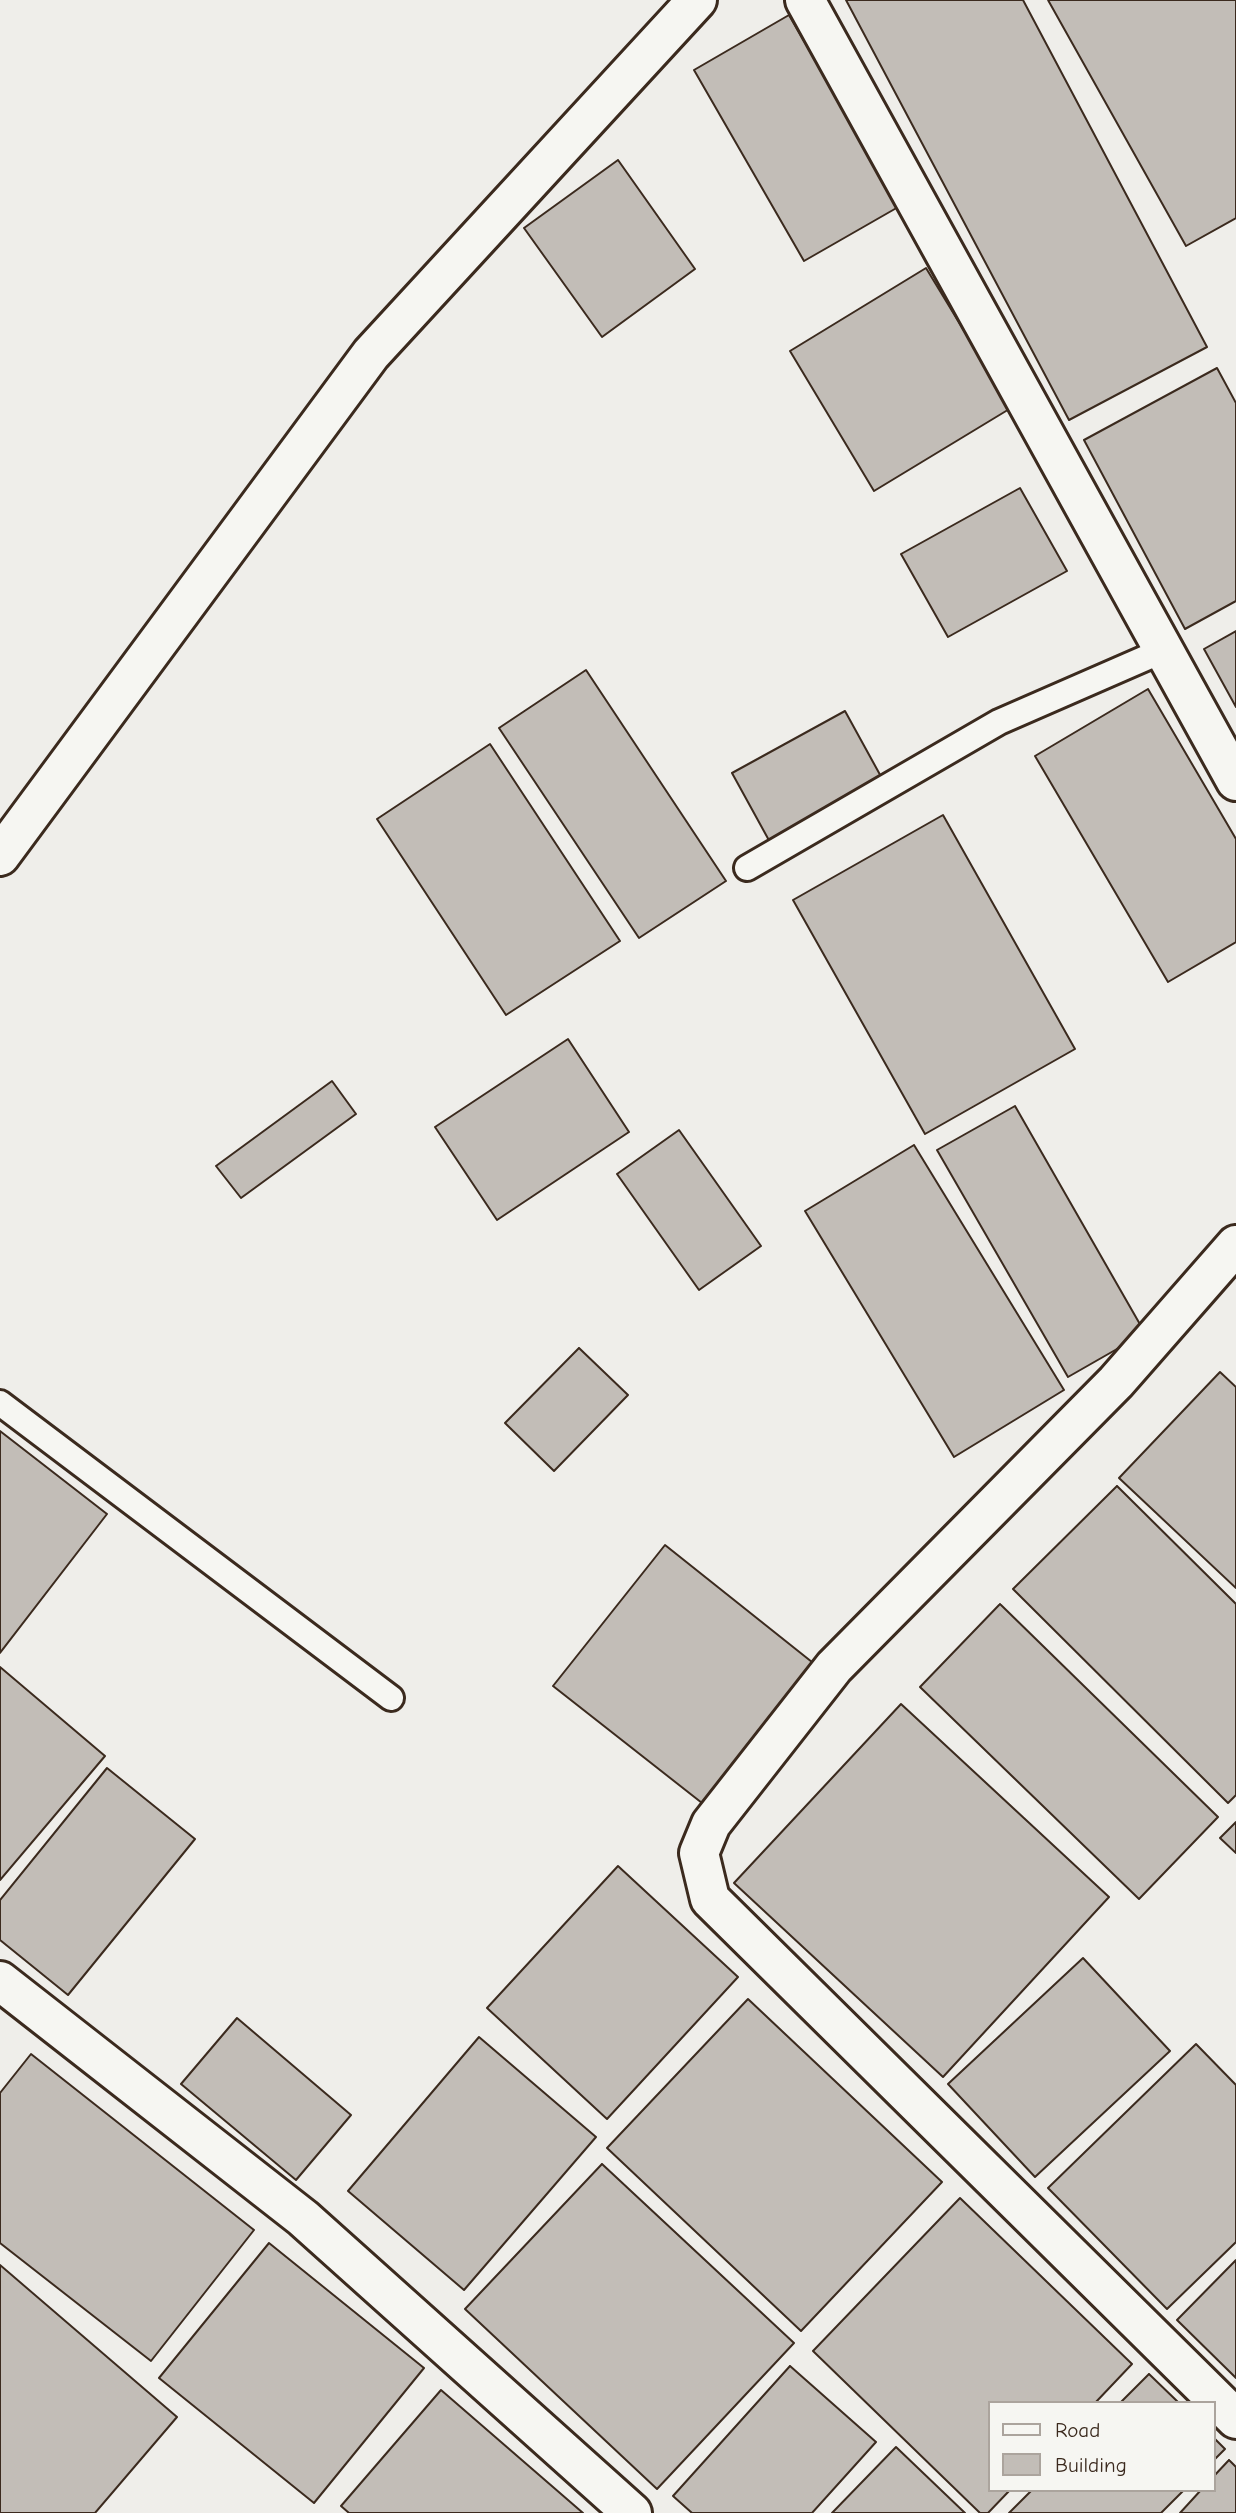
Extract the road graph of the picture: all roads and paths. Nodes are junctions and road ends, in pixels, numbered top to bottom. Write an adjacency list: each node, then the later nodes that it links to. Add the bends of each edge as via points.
1 (697, 0): 5 (street, via 371,354)
2 (805, 0): 3 (street)
3 (1164, 650): 4 (street); 6 (lane, via 999,722)
4 (1236, 781)
5 (0, 856)
6 (747, 868)
7 (1236, 1245): 11 (street, via 1116,1382 834,1667 711,1824 699,1853 710,1899)
8 (0, 1403): 9 (lane)
9 (391, 1698)
10 (0, 1981): 12 (street, via 303,2218)
11 (1236, 2419)
12 (632, 2513)

